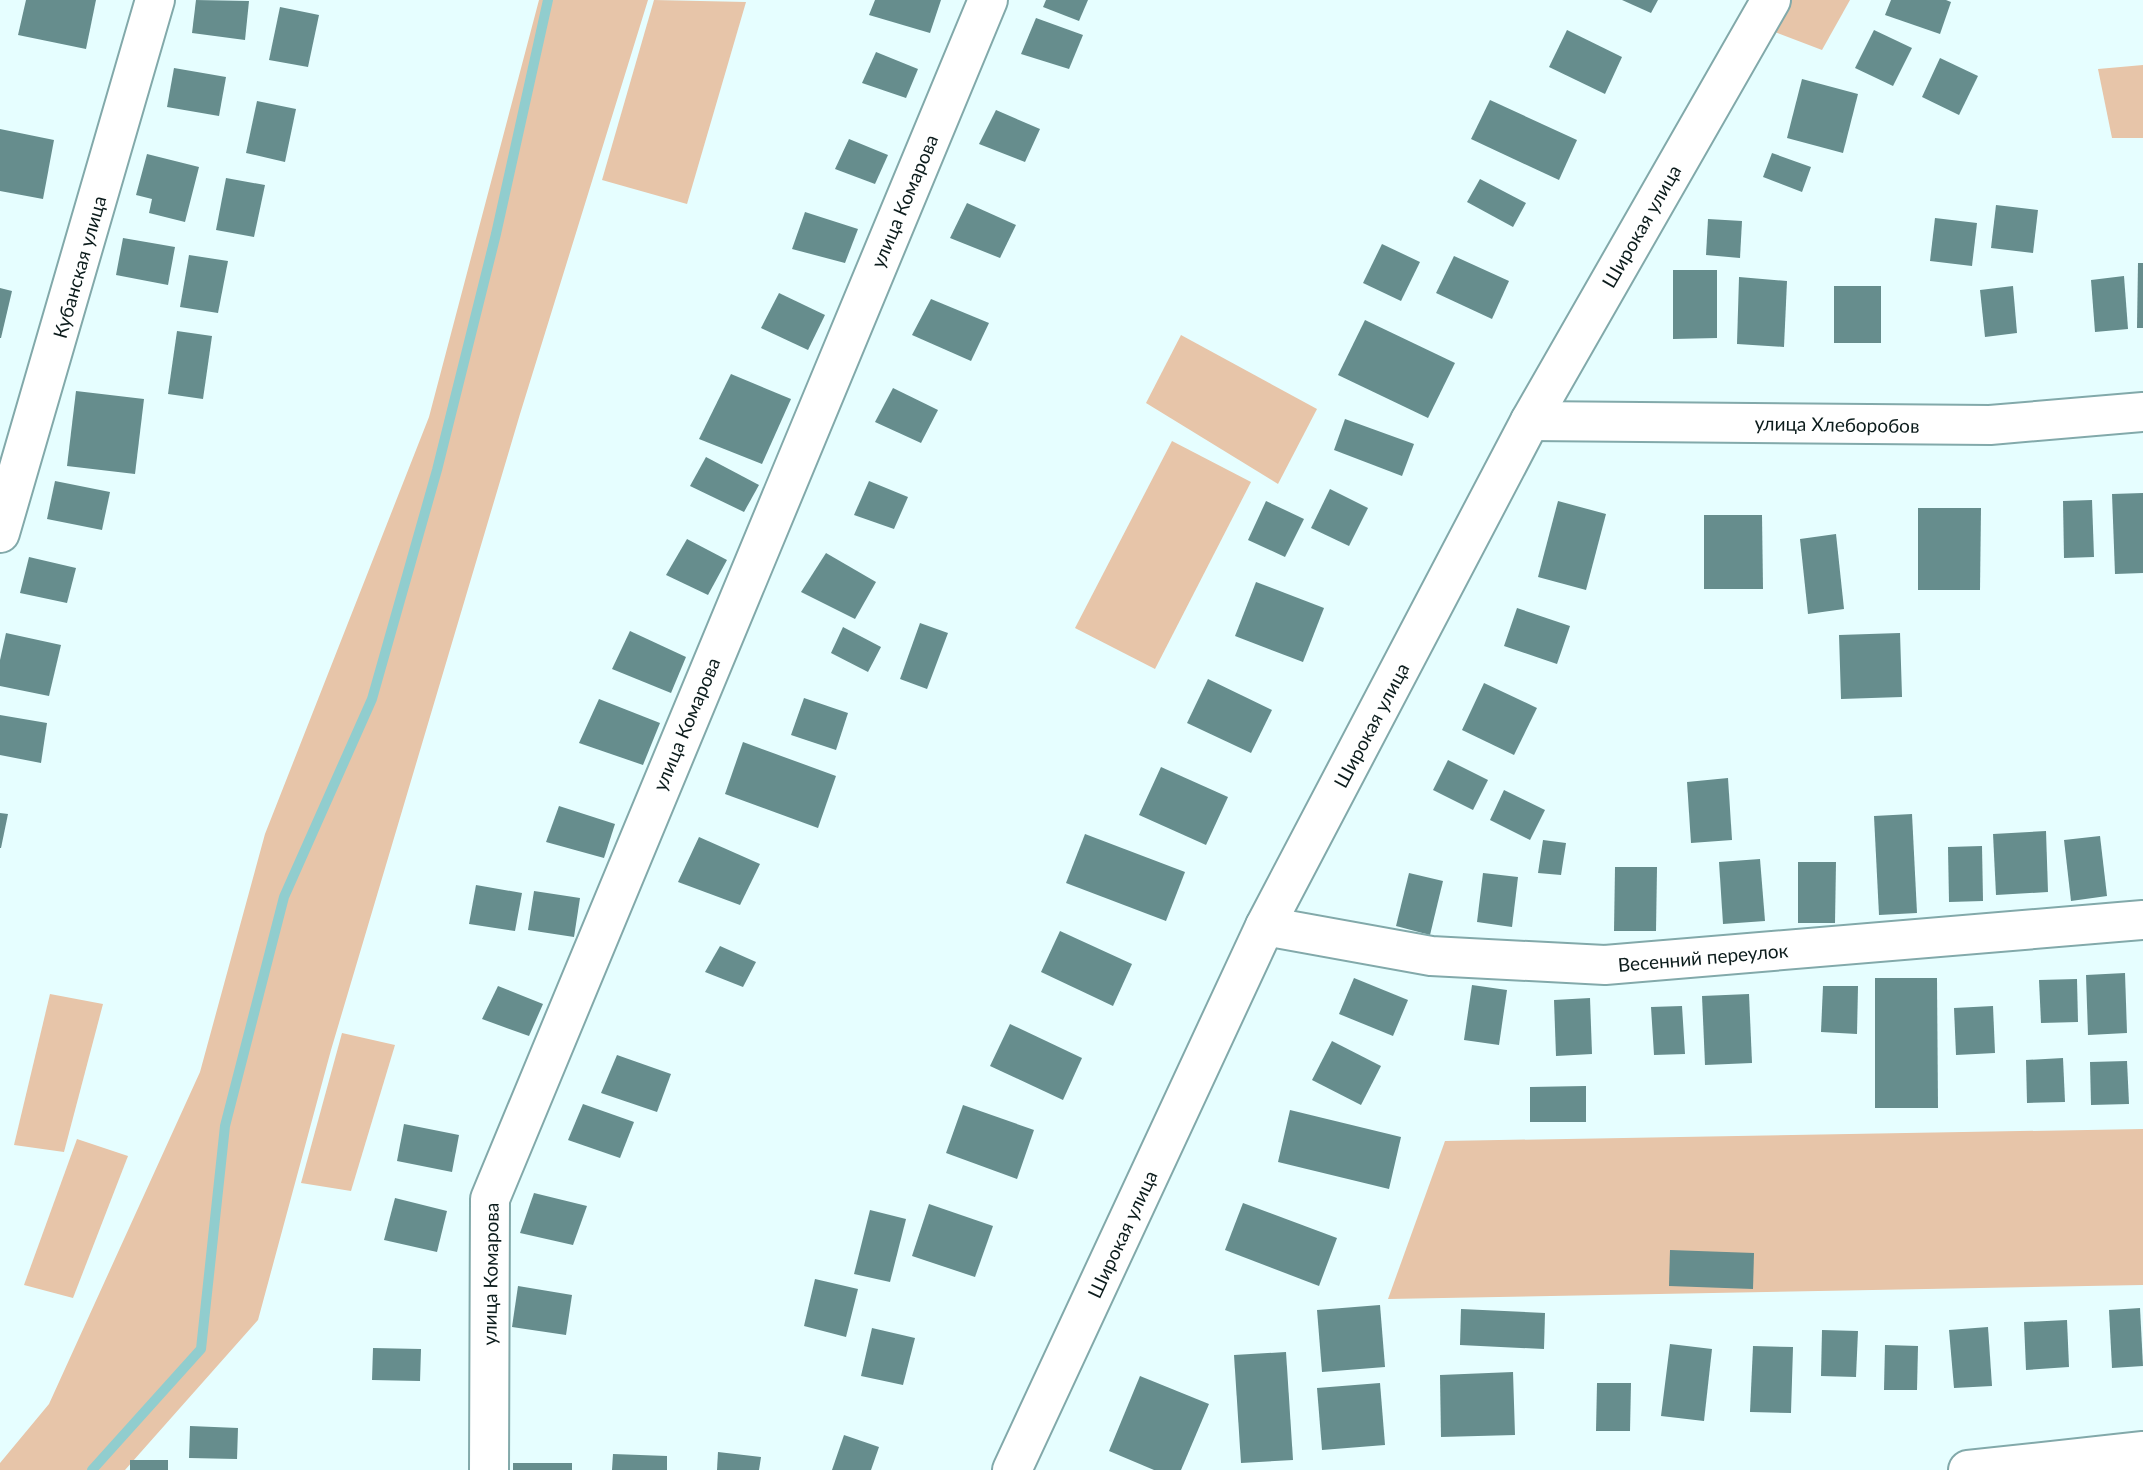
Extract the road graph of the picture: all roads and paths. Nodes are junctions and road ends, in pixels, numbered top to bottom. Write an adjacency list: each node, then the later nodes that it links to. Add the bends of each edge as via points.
1 (155, 0): 6 (street, Кубанская улица)
2 (988, 0): 10 (street, улица Комарова, via 489,1199)
3 (1771, 0): 5 (street, Широкая улица)
4 (2143, 412): 5 (street, улица Хлеборобов, via 1990,425)
5 (1530, 421): 8 (street, Широкая улица)
6 (0, 533)
7 (2143, 920): 8 (street, Весенний переулок, via 1605,965 1431,956)
8 (1265, 926): 11 (street, Широкая улица)
9 (2143, 1451): 12 (street)
10 (489, 1470)
11 (1012, 1470)
12 (1968, 1470)

